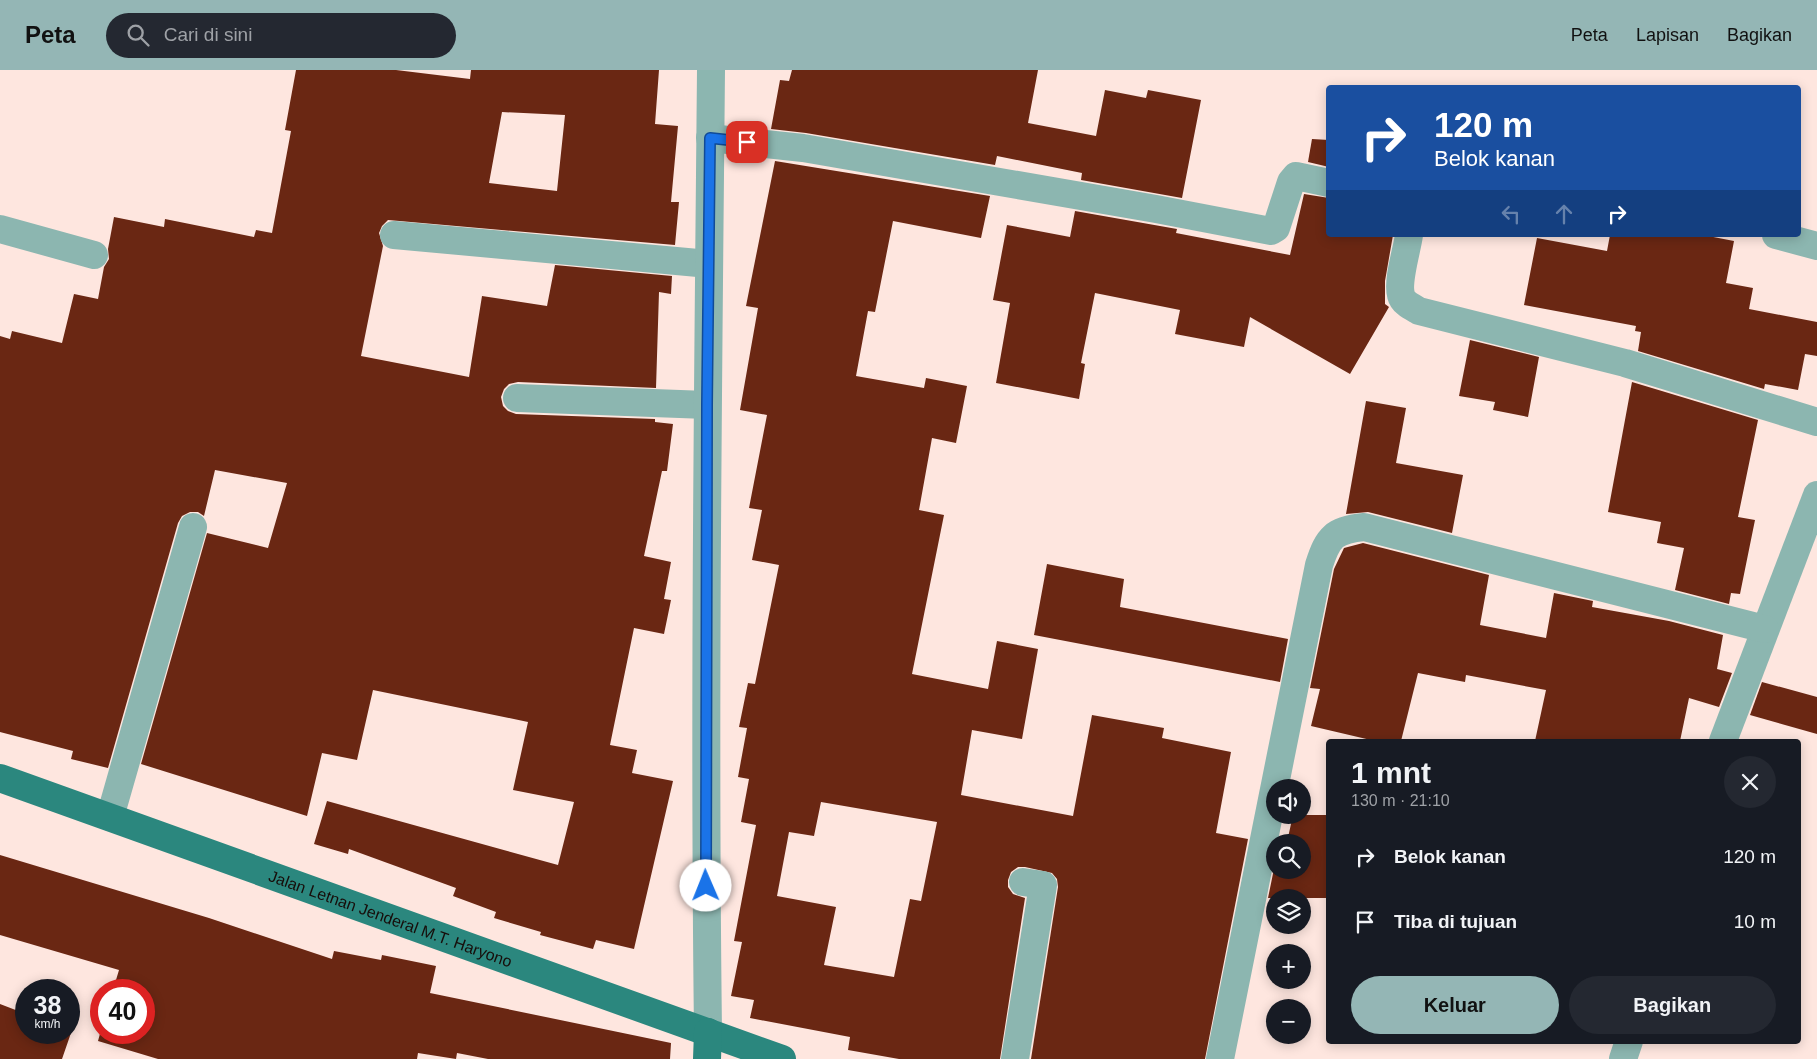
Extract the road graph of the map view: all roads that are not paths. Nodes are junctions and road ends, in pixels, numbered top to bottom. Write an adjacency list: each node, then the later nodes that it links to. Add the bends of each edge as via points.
1 (711, 70): 2 (street)
2 (710, 138): 3 (street, via 803,148 1271,231 1276,228 1291,182 1296,176); 10 (street)
3 (1326, 182)
4 (0, 229): 9 (street)
5 (394, 235): 10 (street)
6 (1409, 237): 13 (street, via 1401,296 1407,304 1419,310 1625,363)
7 (1783, 237): 8 (street)
8 (1817, 246)
9 (94, 255)
10 (709, 264): 12 (street)
11 (517, 398): 12 (street)
12 (707, 405): 21 (street, via 705,831)
13 (1817, 422)
14 (1817, 495): 16 (street)
15 (193, 527): 19 (street)
16 (1765, 629): 17 (street); 26 (street, via 1364,527 1344,529 1326,544 1319,565)
17 (1723, 739)
18 (0, 778): 19 (main road, Jalan Letnan Jenderal M.T. Haryono)
19 (110, 817): 21 (main road, Jalan Letnan Jenderal M.T. Haryono)
20 (1023, 882): 25 (street, via 1043,885)
21 (708, 1032): 23 (main road); 24 (main road, Jalan Letnan Jenderal M.T. Haryono)
22 (1628, 1044): 27 (street)
23 (708, 1059)
24 (782, 1059)
25 (1015, 1059)
26 (1220, 1059)
27 (1624, 1059)

